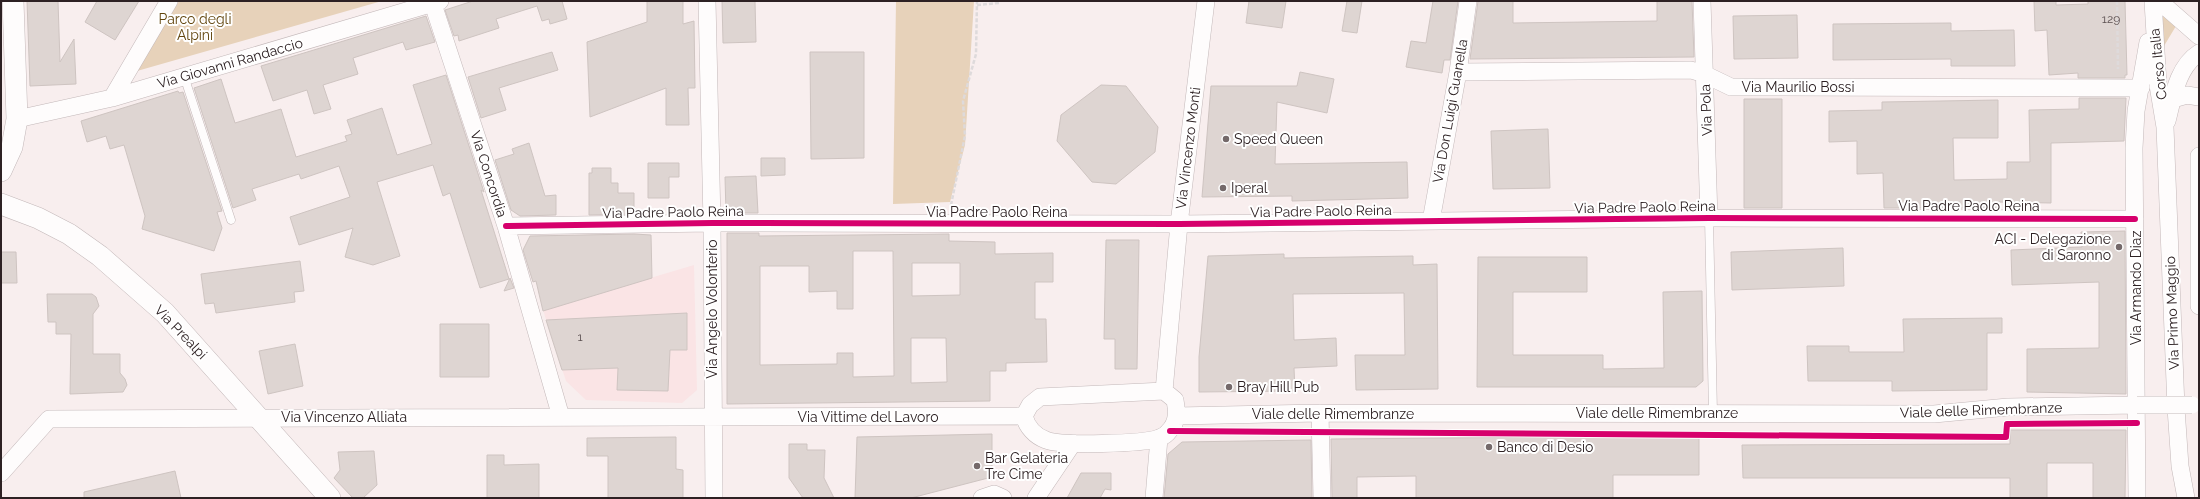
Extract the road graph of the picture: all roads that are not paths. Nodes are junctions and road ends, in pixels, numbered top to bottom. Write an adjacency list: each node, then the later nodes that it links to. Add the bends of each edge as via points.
1 (13, 1): 18 (street)
2 (169, 1): 16 (street)
3 (707, 1): 26 (street, Via Angelo Volonterio)
4 (1206, 1): 28 (street, Via Vincenzo Monti)
5 (1468, 1): 11 (street, Via Don Luigi Guanella)
6 (1702, 1): 12 (street, Via Pola)
7 (435, 2): 13 (street, Via Giovanni Randaccio); 29 (street, Via Concordia)
8 (2155, 3): 9 (street); 14 (street, Via Armando Diaz); 19 (street, Corso Italia, via 2158,85)
9 (2199, 36)
10 (2199, 53): 17 (street, via 2184,67)
11 (1458, 72): 12 (street, Via Maurilio Bossi, via 1691,70); 27 (street, Via Don Luigi Guanella)
12 (1704, 74): 14 (street, Via Maurilio Bossi, via 1731,87); 23 (street, Via Pola)
13 (184, 76): 16 (street, Via Giovanni Randaccio); 25 (lane)
14 (2141, 88): 24 (street, Via Armando Diaz, via 2135,124)
15 (2199, 97): 17 (street, via 2187,95)
16 (112, 98): 18 (street, Via Giovanni Randaccio)
17 (2173, 99): 19 (street)
18 (17, 119): 21 (street, via 12,147)
19 (2165, 127): 52 (street, Via Primo Maggio, via 2176,408 2180,466)
20 (2199, 156): 30 (street)
21 (1, 171)
22 (1, 204): 38 (street, Via Prealpi, via 38,218 69,234 100,256 165,313)
23 (1709, 218): 24 (street, Via Padre Paolo Reina); 27 (street, Via Padre Paolo Reina); 35 (lane)
24 (2136, 219): 33 (street, Via Armando Diaz)
25 (231, 220)
26 (712, 222): 28 (street, Via Padre Paolo Reina); 29 (street, Via Padre Paolo Reina); 39 (street, Via Angelo Volonterio)
27 (1431, 222): 28 (street, Via Padre Paolo Reina)
28 (1179, 224): 31 (street, Via Vincenzo Monti)
29 (506, 226): 40 (street, Via Concordia)
30 (2199, 306)
31 (1164, 391): 36 (street, via 1040,397 1030,405); 37 (street, via 1175,400)
32 (2197, 403): 33 (street, Viale delle Rimembranze, bridge)
33 (2137, 405): 35 (street, Viale delle Rimembranze, via 2008,407 1934,414); 51 (street, Via Armando Diaz)
34 (1320, 413): 35 (street, Viale delle Rimembranze); 37 (street, Viale delle Rimembranze); 50 (street)
35 (1713, 413)
36 (1024, 416): 39 (street, Via Vittime del Lavoro); 42 (street, via 1026,424 1033,432 1046,440)
37 (1178, 416): 41 (street, via 1170,431)
38 (260, 417): 40 (street, Via Vincenzo Alliata); 43 (street, Via Vincenzo Alliata, via 49,419); 44 (street, Via Prealpi)
39 (712, 417): 40 (street, Via Vincenzo Alliata); 45 (street, Via Angelo Volonterio)
40 (561, 418)
41 (1158, 438): 42 (street); 49 (street)
42 (1073, 443): 48 (street)
43 (1, 473)
44 (330, 498)
45 (714, 498)
46 (982, 498): 47 (street, via 994,494)
47 (1003, 498)
48 (1036, 498)
49 (1154, 498)
50 (1322, 498)
51 (2137, 498)
52 (2186, 498)

